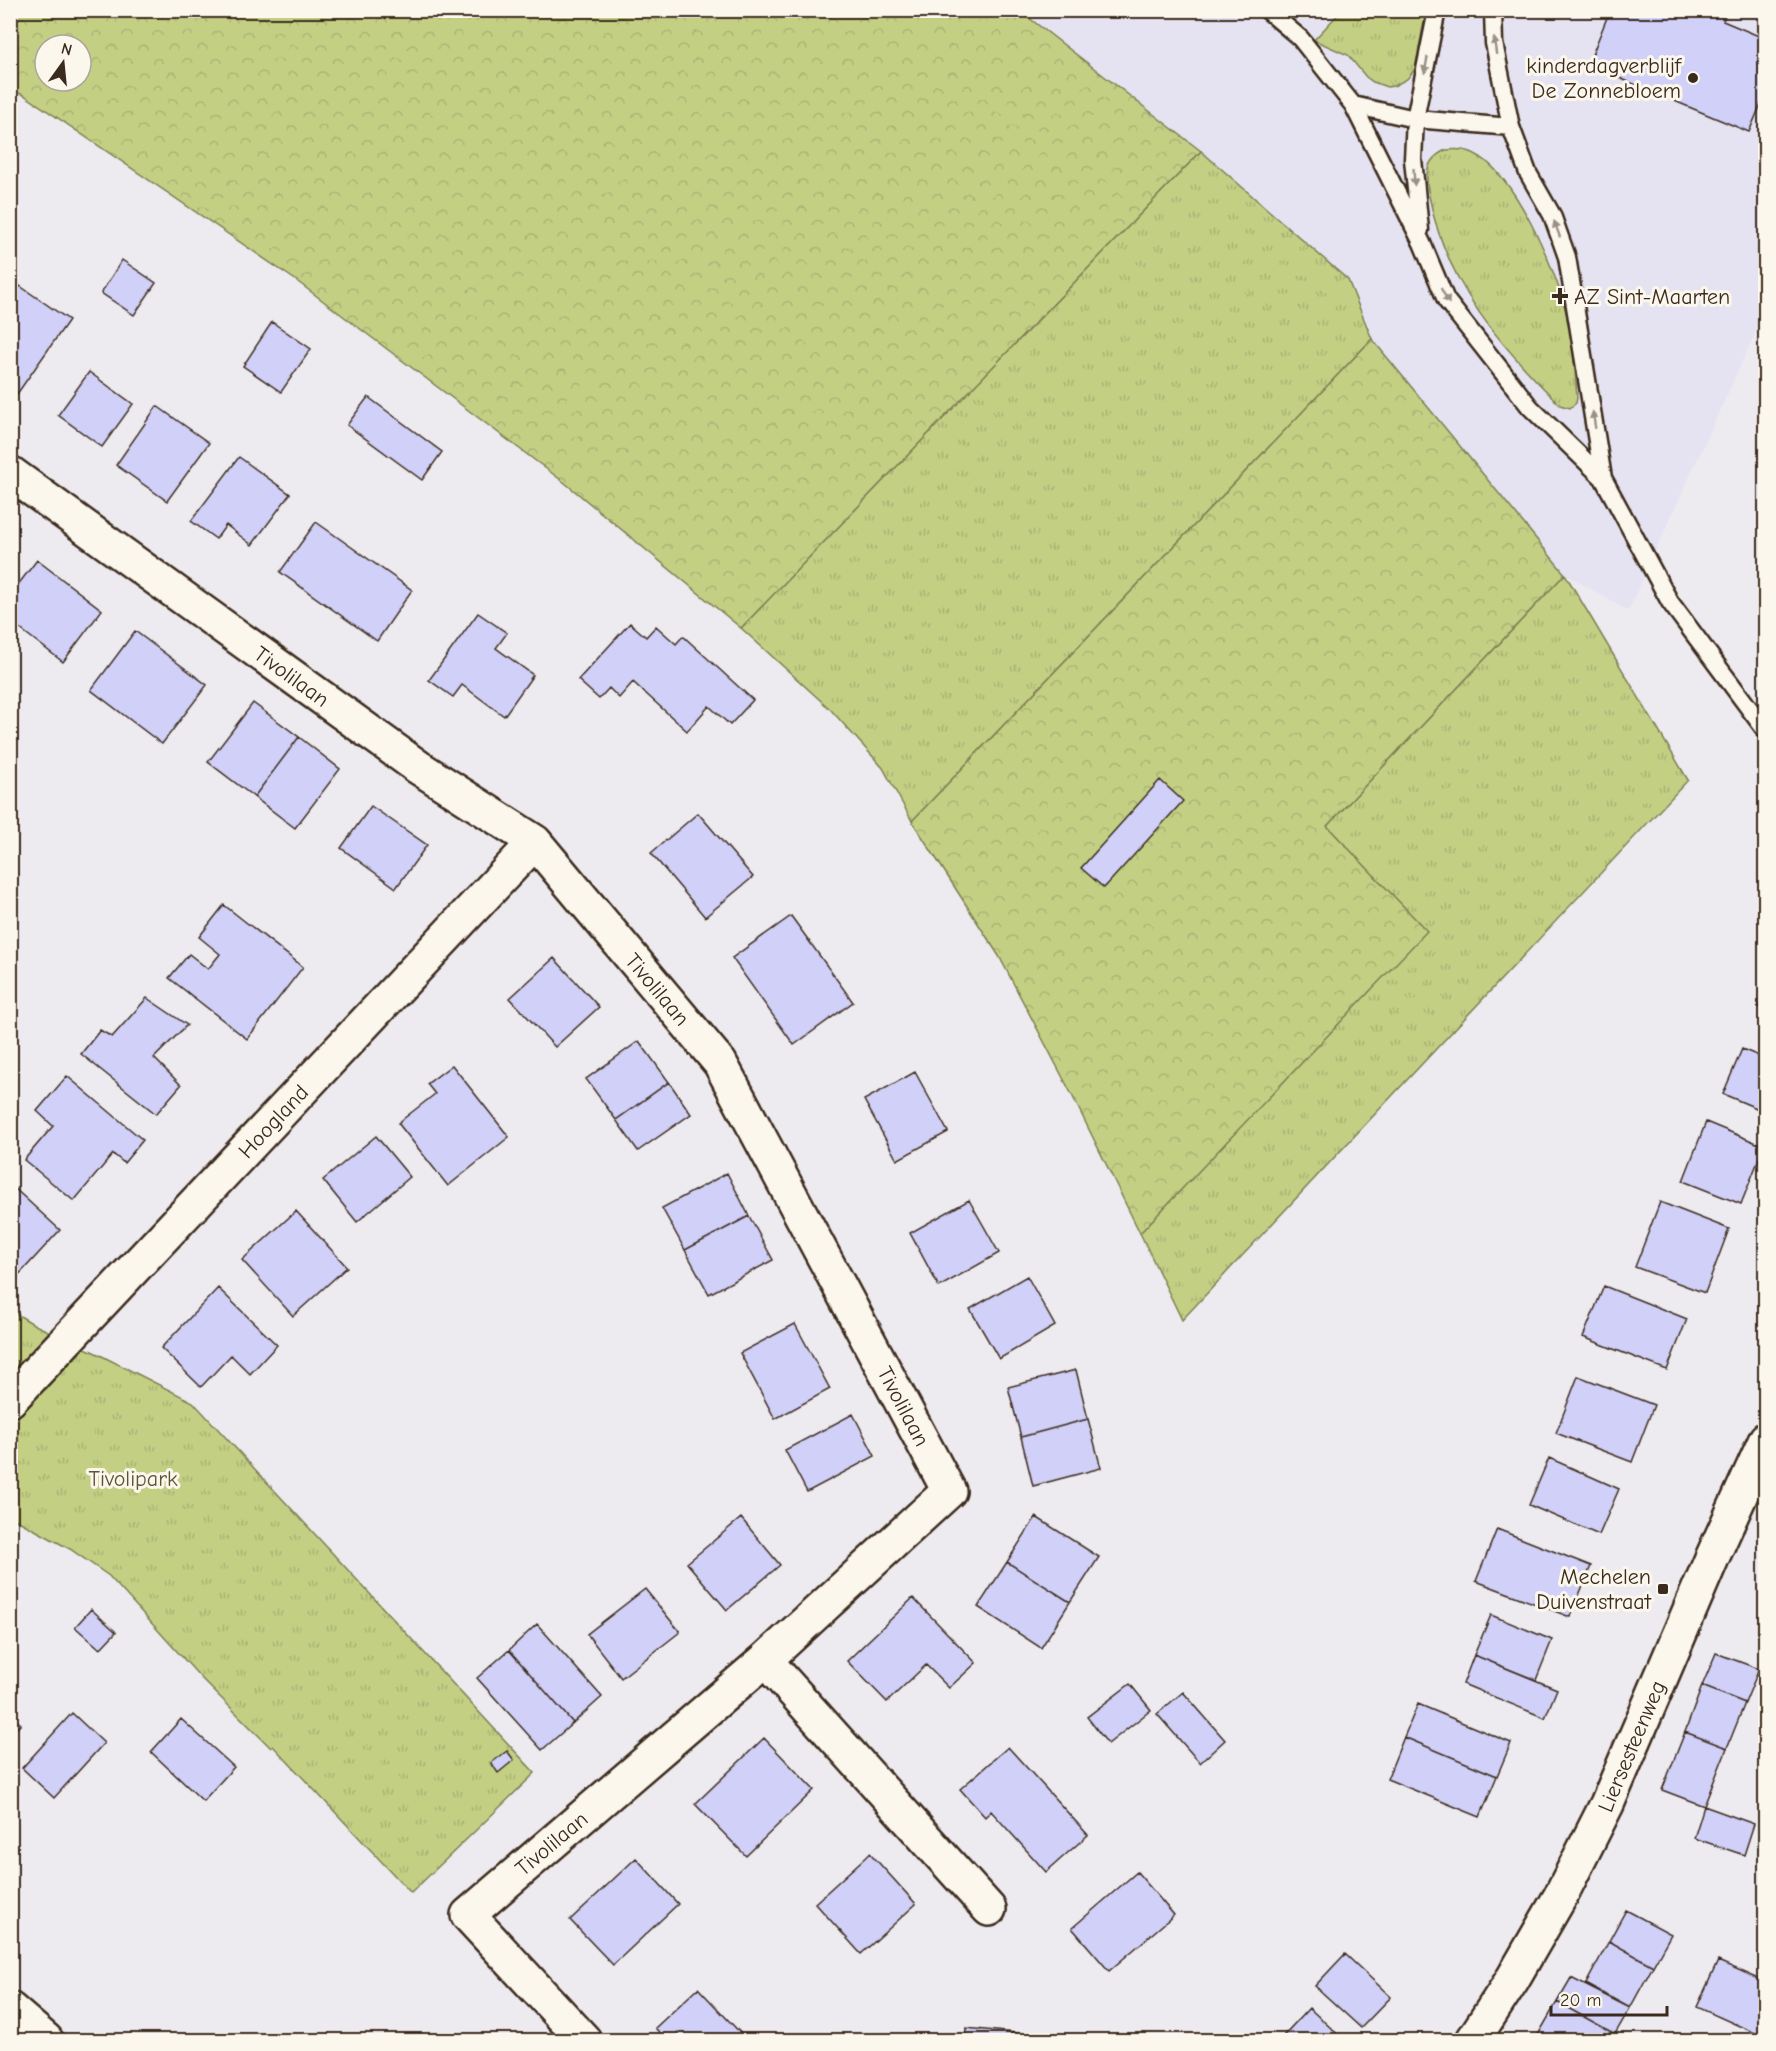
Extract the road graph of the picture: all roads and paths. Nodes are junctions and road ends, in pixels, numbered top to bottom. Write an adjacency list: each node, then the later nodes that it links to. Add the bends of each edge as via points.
1 (1267, 10): 4 (lane, via 1300,38)
2 (1437, 10): 5 (lane, one-way to 5)
3 (1493, 10): 6 (lane, one-way to 3, via 1494,43)
4 (1353, 105): 5 (lane); 7 (lane)
5 (1415, 119): 6 (lane); 7 (lane, one-way to 7, via 1413,159)
6 (1511, 127): 8 (lane, one-way to 6, via 1567,257)
7 (1422, 243): 8 (lane, one-way to 8, via 1446,300 1530,407)
8 (1603, 478): 10 (lane, via 1670,602)
9 (14, 481): 11 (street, Tivolilaan, via 418,767)
10 (1766, 731)
11 (535, 842): 12 (street, Hoogland); 14 (street, Tivolilaan, via 720,1063 949,1491)
12 (10, 1400)
13 (1766, 1439): 19 (street, Liersesteenweg, via 1606,1804 1560,1897)
14 (765, 1660): 15 (street); 18 (street, Tivolilaan, via 468,1914)
15 (989, 1909)
16 (10, 2009): 17 (street)
17 (46, 2040)
18 (584, 2040)
19 (1473, 2040)

